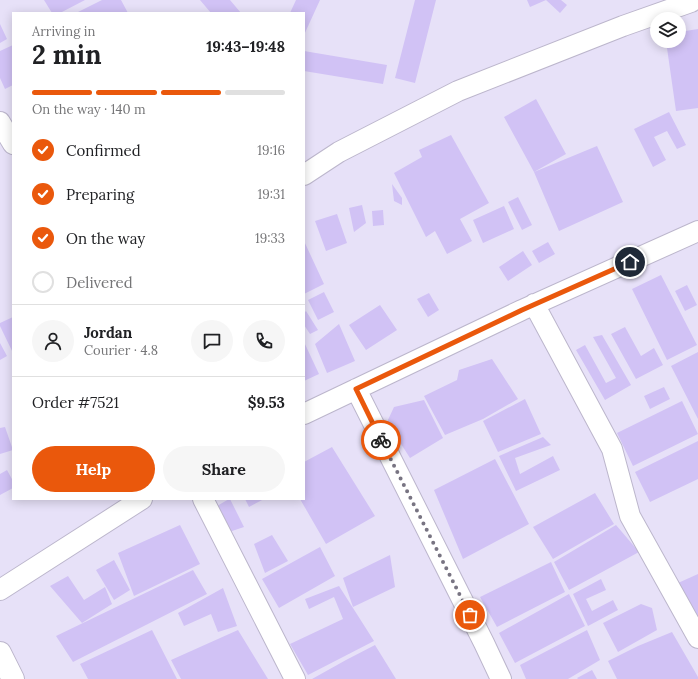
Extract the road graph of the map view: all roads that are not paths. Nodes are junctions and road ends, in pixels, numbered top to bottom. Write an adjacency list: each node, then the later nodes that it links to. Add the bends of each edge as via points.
1 (694, 0): 4 (street, via 458,91 339,152)
2 (0, 122): 3 (street)
3 (12, 142)
4 (305, 174)
5 (698, 231): 6 (street)
6 (534, 304): 7 (street); 12 (street, via 612,449 630,516)
7 (356, 389): 8 (street); 16 (street)
8 (305, 414)
9 (140, 500): 11 (street)
10 (204, 500): 15 (street)
11 (0, 590)
12 (698, 638)
13 (0, 653): 14 (highway)
14 (13, 679)
15 (295, 679)
16 (501, 679)

